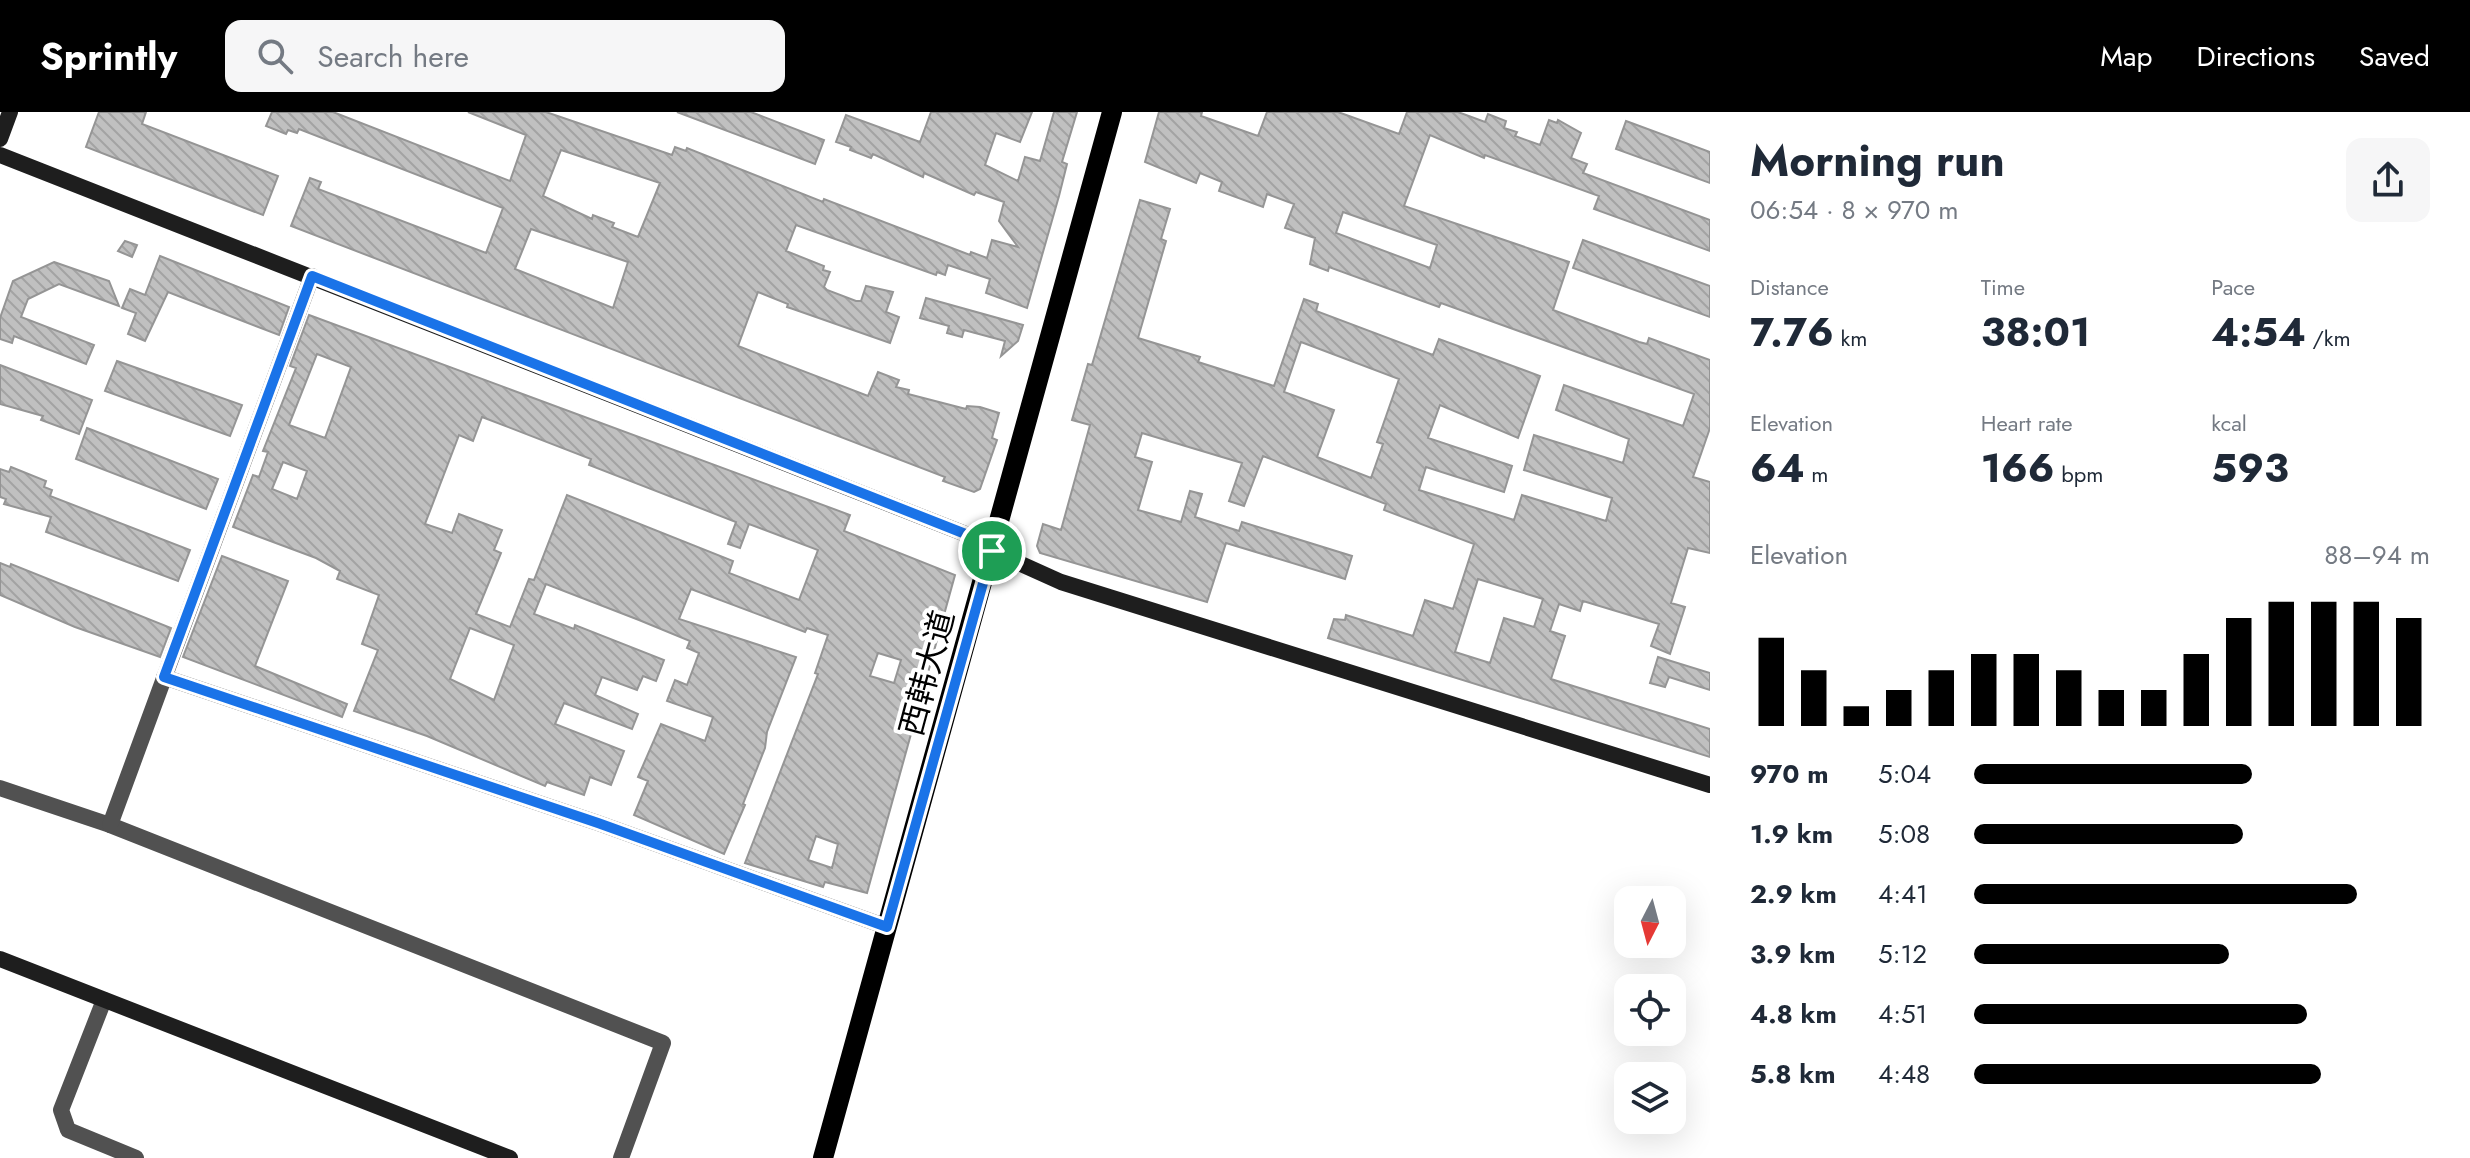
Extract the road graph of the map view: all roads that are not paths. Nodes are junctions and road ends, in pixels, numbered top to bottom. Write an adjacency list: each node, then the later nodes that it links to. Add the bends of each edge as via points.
1 (10, 112): 4 (street)
2 (1112, 112): 7 (main road, 西韩大道)
3 (1125, 112): 7 (main road, 西韩大道)
4 (0, 139)
5 (0, 155): 6 (street)
6 (312, 276): 7 (street, via 954,529); 8 (street)
7 (998, 553): 9 (street, via 1061,582); 12 (main road, 西韩大道); 19 (main road, 西韩大道)
8 (164, 677): 11 (street); 12 (street)
9 (1710, 785)
10 (0, 788): 11 (street)
11 (110, 825): 17 (street, via 663,1043)
12 (887, 927): 18 (main road, 西韩大道)
13 (0, 959): 14 (street)
14 (104, 1000): 15 (street, via 61,1110 68,1130); 16 (street)
15 (136, 1158)
16 (510, 1158)
17 (621, 1158)
18 (823, 1158)
19 (837, 1158)

